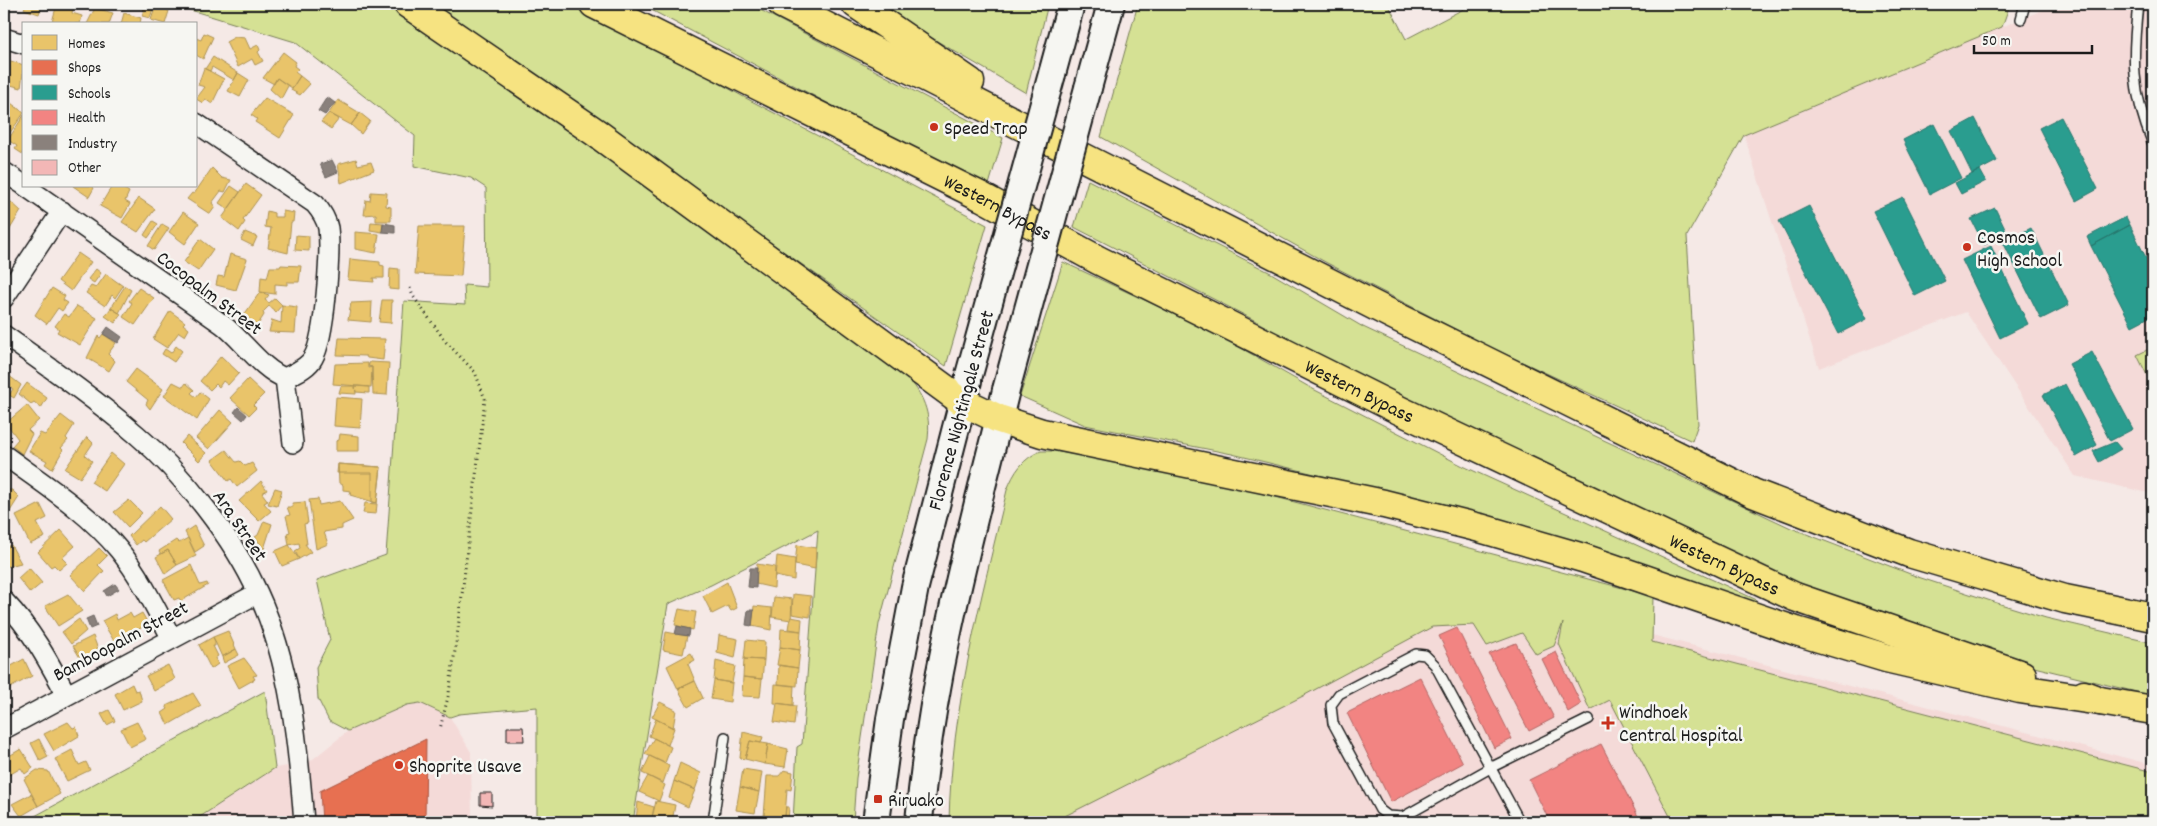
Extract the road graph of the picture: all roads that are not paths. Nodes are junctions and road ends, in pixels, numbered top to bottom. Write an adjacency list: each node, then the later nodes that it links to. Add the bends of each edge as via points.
1 (408, 4): 22 (highway, via 595,132)
2 (594, 4): 31 (highway, Western Bypass, via 1373,396 1786,592)
3 (782, 4): 13 (highway)
4 (856, 4): 13 (highway)
5 (1071, 4): 22 (main road, Florence Nightingale Street, bridge)
6 (1111, 4): 23 (main road, Florence Nightingale Street, bridge)
7 (2025, 4): 9 (lane)
8 (2138, 4): 14 (lane, via 2133,50 2134,82)
9 (2020, 19)
10 (4, 38): 11 (street)
11 (22, 43)
12 (198, 124): 21 (street, via 315,204 328,226 319,348 312,360)
13 (1057, 142): 28 (highway, via 1389,313 1753,492 1909,553 2065,599)
14 (2153, 144)
15 (4, 172): 16 (street, Cocopalm Street)
16 (22, 185)
17 (27, 188): 18 (street, Cocopalm Street)
18 (62, 211): 19 (street); 21 (street, Cocopalm Street, via 222,324 274,374)
19 (4, 298)
20 (4, 335): 26 (street, Ara Street, via 137,435 177,473 236,554)
21 (285, 378): 24 (street)
22 (963, 402): 23 (highway); 39 (main road, Florence Nightingale Street, via 915,587 890,719)
23 (999, 419): 31 (highway, via 1042,433 1384,504 1480,528 1583,558 1796,631 1886,658 2020,689); 40 (main road, Florence Nightingale Street, via 947,630 924,762)
24 (294, 443)
25 (4, 455): 29 (street, via 72,504 98,528 136,573)
26 (258, 593): 29 (street, Bamboopalm Street); 37 (street, Ara Street, via 286,682 299,752)
27 (4, 601): 30 (street, via 40,646)
28 (2153, 617)
29 (172, 639): 30 (street, Bamboopalm Street)
30 (66, 694): 34 (street, Bamboopalm Street)
31 (2100, 701): 32 (highway, Western Bypass)
32 (2153, 710)
33 (1588, 720): 36 (lane)
34 (4, 729)
35 (725, 737): 38 (lane)
36 (1492, 767): 36 (lane, via 1435,665 1425,655 1416,654 1339,694 1331,705 1333,723 1380,810 1388,816 1403,817); 41 (lane)
37 (304, 822)
38 (713, 822)
39 (876, 822)
40 (919, 822)
41 (1520, 822)

